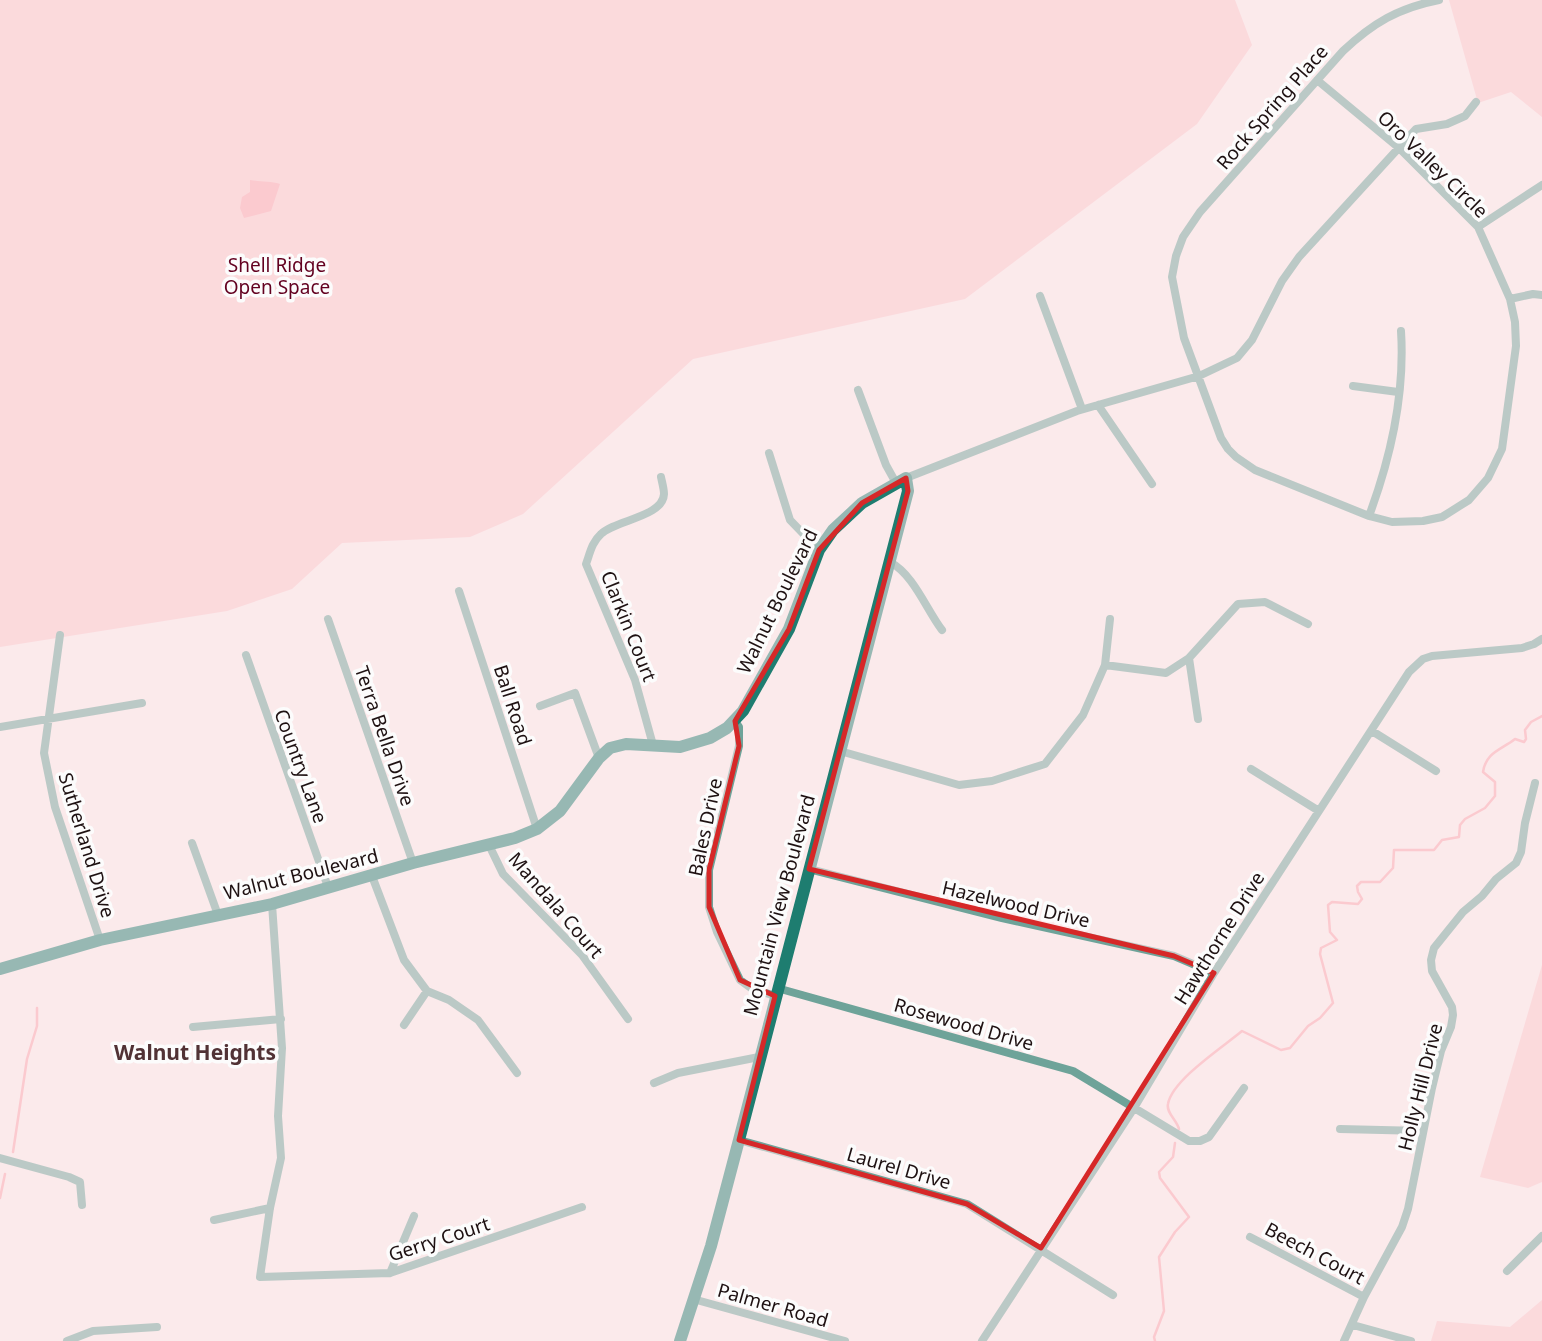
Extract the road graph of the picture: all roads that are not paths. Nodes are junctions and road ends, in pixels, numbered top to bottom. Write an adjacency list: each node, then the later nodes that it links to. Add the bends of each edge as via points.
1 (1439, 0): 2 (street, Rock Spring Place, via 1392,13 1364,31)
2 (1317, 80): 4 (street, Oro Valley Circle); 7 (street, Rock Spring Place, via 1200,212 1183,237)
3 (1476, 102): 4 (street, Walnut Boulevard, via 1465,116 1416,129)
4 (1399, 148): 6 (street, Oro Valley Circle); 12 (street, Walnut Boulevard, via 1298,257 1245,349 1237,358)
5 (1542, 185): 6 (street)
6 (1478, 228): 10 (street, Oro Valley Circle)
7 (1172, 277): 12 (street, Oro Valley Circle, via 1184,338)
8 (1542, 295): 10 (street)
9 (1040, 296): 17 (street)
10 (1510, 299): 22 (street, Oro Valley Circle, via 1516,346 1502,449 1488,478 1469,500 1441,517 1392,523)
11 (1401, 331): 15 (street)
12 (1199, 376): 16 (street, Walnut Boulevard); 22 (street, Oro Valley Circle, via 1221,438 1236,457 1255,470)
13 (1353, 386): 15 (street)
14 (858, 390): 20 (street, via 886,465)
15 (1398, 392): 22 (street, via 1388,463)
16 (1098, 405): 17 (street, Walnut Boulevard); 21 (street)
17 (1082, 409): 20 (street, Walnut Boulevard)
18 (768, 453): 23 (street, via 790,520)
19 (661, 477): 42 (street, Clarkin Court, via 664,496 659,506 602,532 586,564 635,680)
20 (901, 481): 23 (street, Walnut Boulevard, via 862,503); 24 (street, Mountain View Boulevard, via 908,491)
21 (1152, 484)
22 (1369, 516)
23 (819, 550): 39 (street, Walnut Boulevard, via 789,629)
24 (890, 562): 29 (street, via 908,578); 43 (street, Mountain View Boulevard)
25 (459, 591): 49 (street, Ball Road)
26 (328, 619): 52 (street, Terra Bella Drive)
27 (1110, 619): 34 (street)
28 (1308, 624): 33 (street, via 1265,602 1238,604)
29 (942, 630)
30 (60, 635): 37 (street, Sutherland Drive)
31 (1542, 639): 41 (street, Hawthorne Drive, via 1522,648 1423,659 1409,672)
32 (246, 655): 55 (street, Country Lane)
33 (1189, 658): 34 (street, via 1166,673); 38 (street)
34 (1105, 665): 43 (street, via 1083,715 1045,764 992,781 959,785)
35 (142, 703): 37 (street)
36 (540, 706): 44 (street, via 575,693)
37 (48, 719): 40 (street); 58 (street, Sutherland Drive, via 44,753 55,807)
38 (1198, 719)
39 (735, 721): 42 (street, Walnut Boulevard, via 691,745); 62 (street, Bales Drive, via 740,746 709,870 709,907 740,979 751,988)
40 (0, 727)
41 (1372, 731): 46 (street); 48 (street, Hawthorne Drive)
42 (653, 745): 44 (street, Walnut Boulevard, via 617,745)
43 (840, 751): 53 (street, Mountain View Boulevard)
44 (599, 758): 49 (street, Walnut Boulevard, via 560,811)
45 (1251, 769): 48 (street)
46 (1436, 771)
47 (1535, 783): 73 (street, Holly Hill Drive, via 1516,863 1463,912 1434,948 1432,971 1453,1015)
48 (1320, 811): 60 (street, Hawthorne Drive)
49 (537, 829): 51 (street, Walnut Boulevard)
50 (192, 843): 57 (street)
51 (489, 845): 52 (street, Walnut Boulevard); 64 (street, Mandala Court, via 503,874 582,955)
52 (414, 863): 54 (street, Walnut Boulevard)
53 (809, 869): 60 (street, Hazelwood Drive, via 1174,956); 62 (street, Mountain View Boulevard)
54 (372, 876): 55 (street, Walnut Boulevard); 61 (street, via 404,960)
55 (328, 887): 56 (street, Walnut Boulevard)
56 (272, 904): 57 (street, Walnut Boulevard); 63 (street)
57 (218, 915): 58 (street, Walnut Boulevard)
58 (100, 940): 59 (street, Walnut Boulevard)
59 (0, 969)
60 (1214, 973): 71 (street, Hawthorne Drive)
61 (427, 991): 65 (street); 68 (street, via 478,1020)
62 (776, 992): 67 (street, Mountain View Boulevard); 71 (street, Rosewood Drive, via 1073,1071)
63 (281, 1019): 66 (street); 78 (street, via 281,1158)
64 (628, 1019)
65 (404, 1025)
66 (193, 1027)
67 (759, 1057): 69 (street, via 678,1073); 74 (street, Mountain View Boulevard)
68 (517, 1073)
69 (654, 1083)
70 (1244, 1088): 71 (street, Rosewood Drive, via 1209,1137 1200,1141 1189,1141)
71 (1134, 1108): 83 (street, Hawthorne Drive)
72 (1340, 1129): 73 (street)
73 (1423, 1131): 87 (street, Holly Hill Drive, via 1405,1218)
74 (739, 1140): 83 (street, Laurel Drive, via 967,1204); 88 (street, Mountain View Boulevard)
75 (0, 1158): 76 (street, via 80,1182)
76 (82, 1205)
77 (582, 1207): 85 (street, Gerry Court)
78 (270, 1208): 80 (street); 85 (street, Gerry Court, via 260,1277)
79 (414, 1216): 85 (street)
80 (214, 1220)
81 (1542, 1236): 84 (street)
82 (1250, 1237): 87 (street, Beech Court)
83 (1041, 1248): 86 (street, Laurel Drive); 94 (street, Hawthorne Drive)
84 (1507, 1271)
85 (390, 1273)
86 (1113, 1295)
87 (1364, 1297): 89 (street, Holly Hill Drive)
88 (694, 1299): 92 (street, Mountain View Boulevard); 93 (street, Palmer Road)
89 (1353, 1325): 95 (street, Holly Hill Drive); 96 (street)
90 (157, 1327): 91 (street, via 93,1331)
91 (67, 1341)
92 (680, 1341)
93 (845, 1341)
94 (982, 1341)
95 (1344, 1341)
96 (1411, 1341)

